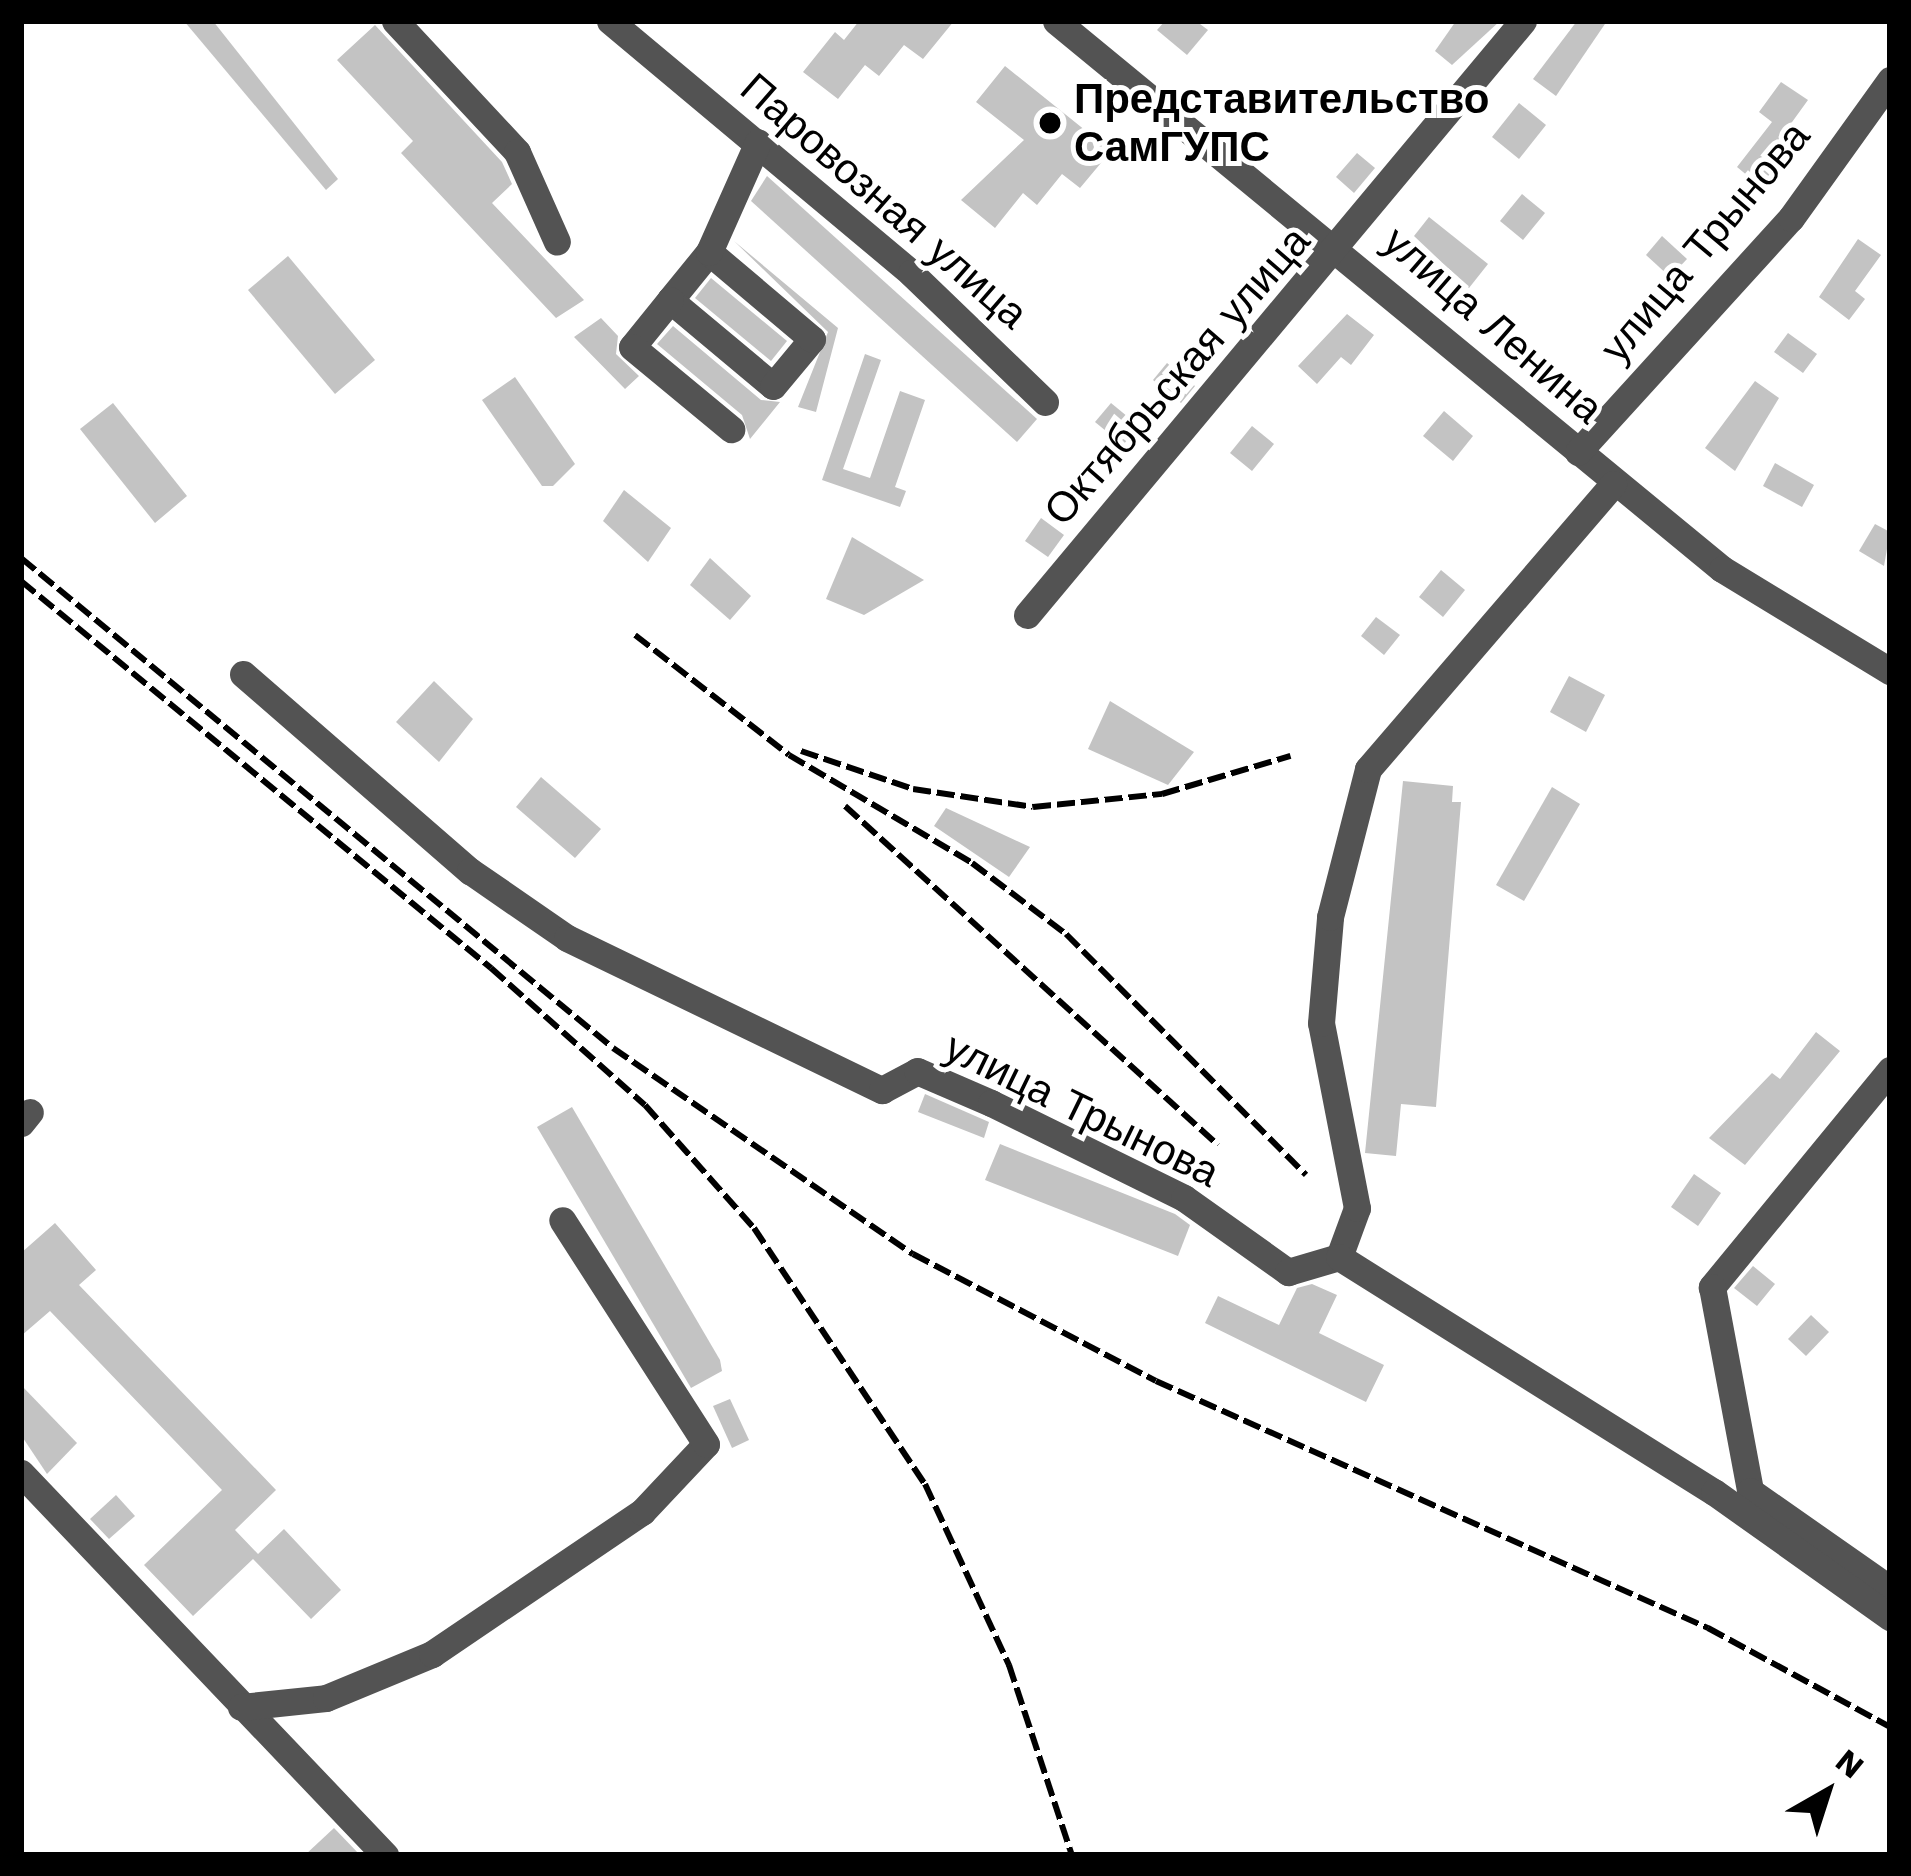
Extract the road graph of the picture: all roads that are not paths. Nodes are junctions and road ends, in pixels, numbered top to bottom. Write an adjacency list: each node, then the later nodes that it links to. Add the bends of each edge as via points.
1 (395, 21): 7 (street, via 517,152)
2 (610, 21): 6 (street, Паровозная улица)
3 (1523, 21): 8 (street, Октябрьская улица)
4 (1070, 25): 8 (street, улица Ленина)
5 (1890, 80): 13 (street, улица Трынова, via 1791,218)
6 (758, 142): 9 (street); 11 (street, Паровозная улица)
7 (557, 242)
8 (1341, 250): 13 (street, улица Ленина); 15 (street, Октябрьская улица)
9 (709, 252): 10 (street); 10 (street, via 812,339 773,386)
10 (670, 300): 12 (street, via 632,347)
11 (1045, 402)
12 (730, 429)
13 (1578, 452): 14 (street, улица Ленина)
14 (1613, 484): 16 (street, улица Ленина, via 1722,569); 20 (street, via 1368,769 1330,917 1321,1023 1357,1208)
15 (1027, 615)
16 (1890, 671)
17 (243, 674): 20 (street, улица Трынова, via 470,871 567,938 882,1090 917,1071 991,1102 1184,1198 1288,1272)
18 (1890, 1070): 22 (street, via 1712,1287 1750,1491)
19 (562, 1220): 24 (street, via 706,1444 642,1512 432,1654 326,1699)
20 (1339, 1257): 23 (street, via 1714,1492)
21 (21, 1474): 24 (street)
22 (1890, 1588)
23 (1890, 1617)
24 (241, 1707): 25 (street)
25 (385, 1855)

